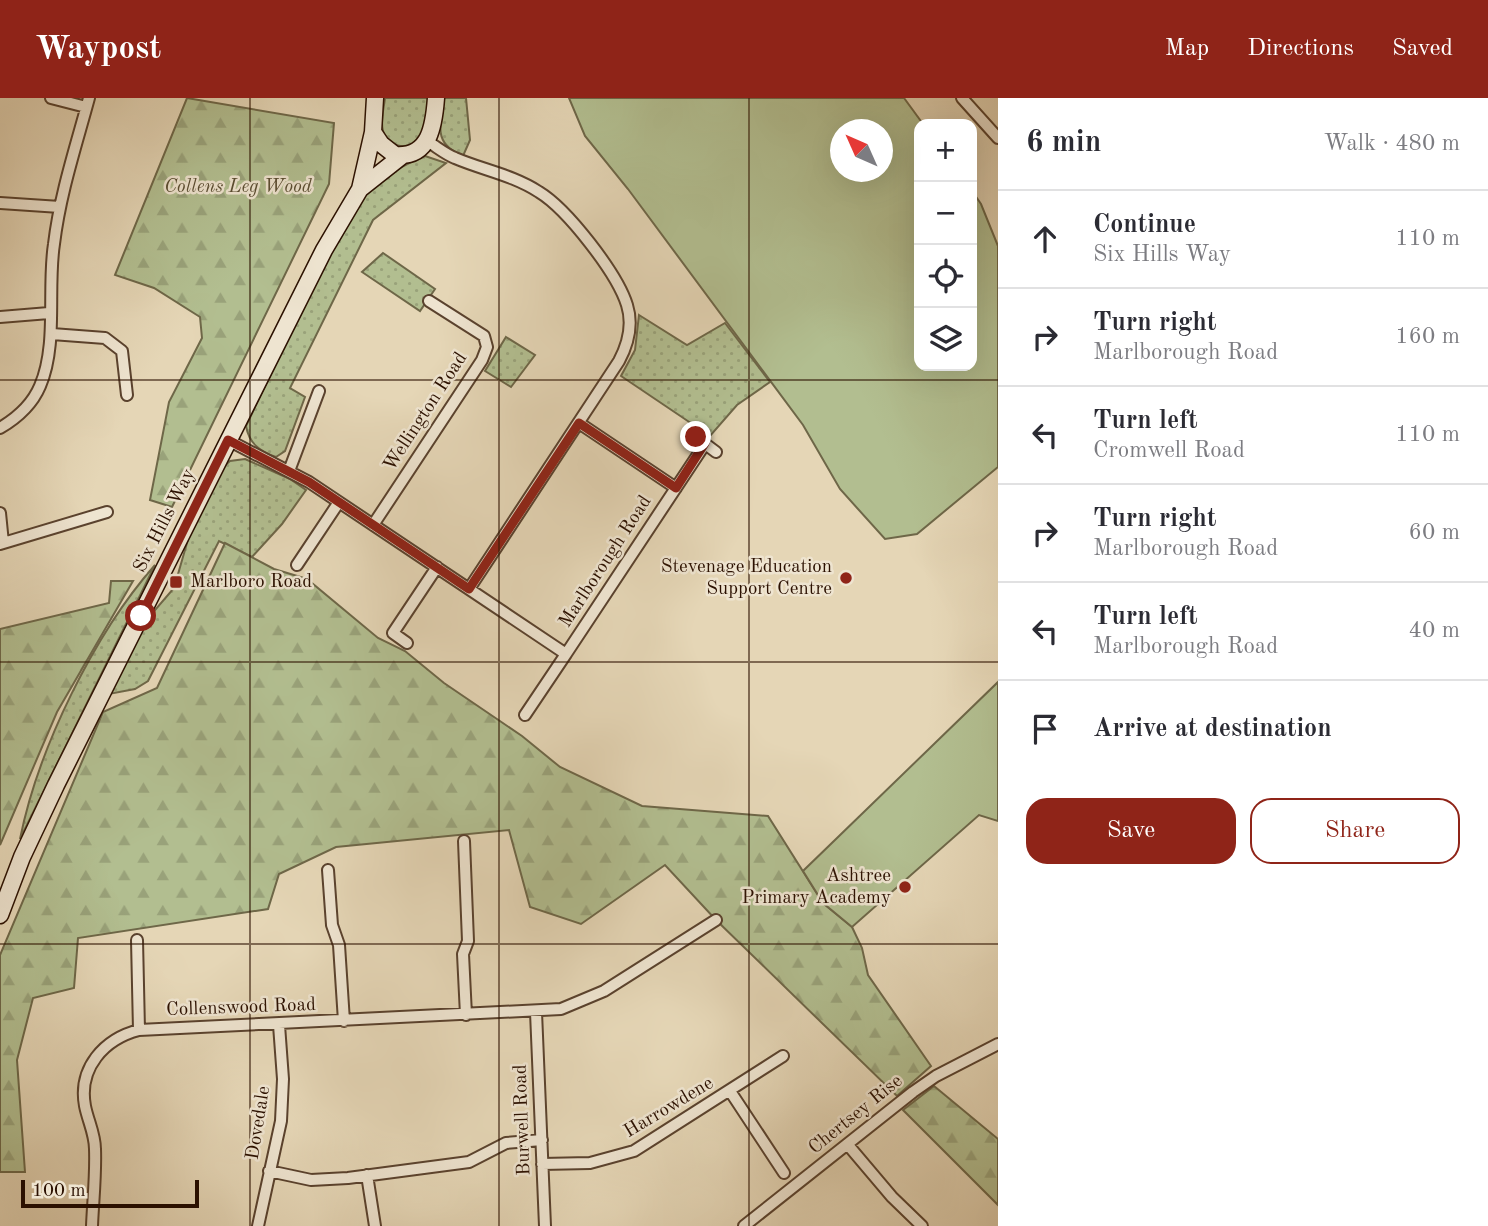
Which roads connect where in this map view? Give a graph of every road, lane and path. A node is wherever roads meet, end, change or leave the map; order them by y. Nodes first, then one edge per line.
1 (51, 98) edge
2 (375, 98) edge
3 (436, 98) edge
4 (962, 98) edge
5 (88, 102) edge
6 (373, 132) junction
7 (998, 138) edge
8 (427, 141) junction
9 (404, 155) junction
10 (360, 189) junction
11 (0, 203) edge
12 (60, 207) junction
13 (429, 301) dead end
14 (49, 313) junction
15 (0, 317) edge
16 (52, 334) junction
17 (319, 391) dead end
18 (127, 395) dead end
19 (579, 423) junction
20 (0, 428) edge
21 (228, 440) junction
22 (716, 452) dead end
23 (289, 471) junction
24 (676, 488) junction
25 (339, 502) junction
26 (107, 512) dead end
27 (0, 513) edge
28 (373, 525) junction
29 (1, 543) edge
30 (297, 565) dead end
31 (437, 567) junction
32 (469, 589) junction
33 (407, 643) dead end
34 (566, 654) junction
35 (525, 715) dead end
36 (464, 841) dead end
37 (328, 870) dead end
38 (0, 915) edge
39 (716, 920) dead end
40 (137, 940) dead end
41 (536, 1012) junction
42 (466, 1015) junction
43 (344, 1021) junction
44 (279, 1025) junction
45 (139, 1030) junction
46 (998, 1044) edge
47 (783, 1056) dead end
48 (730, 1091) junction
49 (542, 1140) junction
50 (848, 1145) junction
51 (542, 1164) junction
52 (270, 1171) junction
53 (784, 1173) dead end
54 (367, 1175) junction
55 (92, 1226) edge
56 (258, 1226) edge
57 (375, 1226) edge
58 (545, 1226) edge
59 (744, 1226) edge
60 (922, 1226) edge

1 - 5 street
2 - 6 street, Six Hills Way
3 - 8 street
4 - 7 street
5 - 12 street
6 - 9 street
6 - 10 street, Six Hills Way
8 - 9 street, Six Hills Way
8 - 19 street
9 - 10 street, Six Hills Way
10 - 21 street, Six Hills Way
11 - 12 street
12 - 14 street
13 - 28 street, Wellington Road
14 - 15 street
14 - 16 street
16 - 18 street
16 - 20 street
17 - 23 street
19 - 24 street, Marlborough Road
19 - 32 street
21 - 23 street, Marlborough Road
21 - 38 street, Six Hills Way
22 - 24 street, Marlborough Road
23 - 25 street, Marlborough Road
24 - 34 street, Marlborough Road
25 - 28 street, Marlborough Road
25 - 30 street
26 - 29 street
27 - 29 street
28 - 31 street, Marlborough Road
31 - 32 street, Marlborough Road
31 - 33 street
32 - 34 street, Marlborough Road
34 - 35 street, Marlborough Road
36 - 42 street
37 - 43 street, Collenswood Road
39 - 41 street, Collenswood Road
40 - 45 street, Collenswood Road
41 - 42 street, Collenswood Road
41 - 49 street, Burwell Road
42 - 43 street, Collenswood Road
43 - 44 street, Collenswood Road
44 - 45 street, Collenswood Road
44 - 52 street, Dovedale
45 - 55 street, Collenswood Road
46 - 50 street, Chertsey Rise
47 - 48 street, Harrowdene
48 - 51 street, Harrowdene
48 - 53 street, Harrowdene
49 - 51 street, Burwell Road
49 - 54 street
50 - 59 street, Chertsey Rise
50 - 60 street
51 - 58 street, Burwell Road
52 - 54 street
52 - 56 street, Dovedale
54 - 57 street

